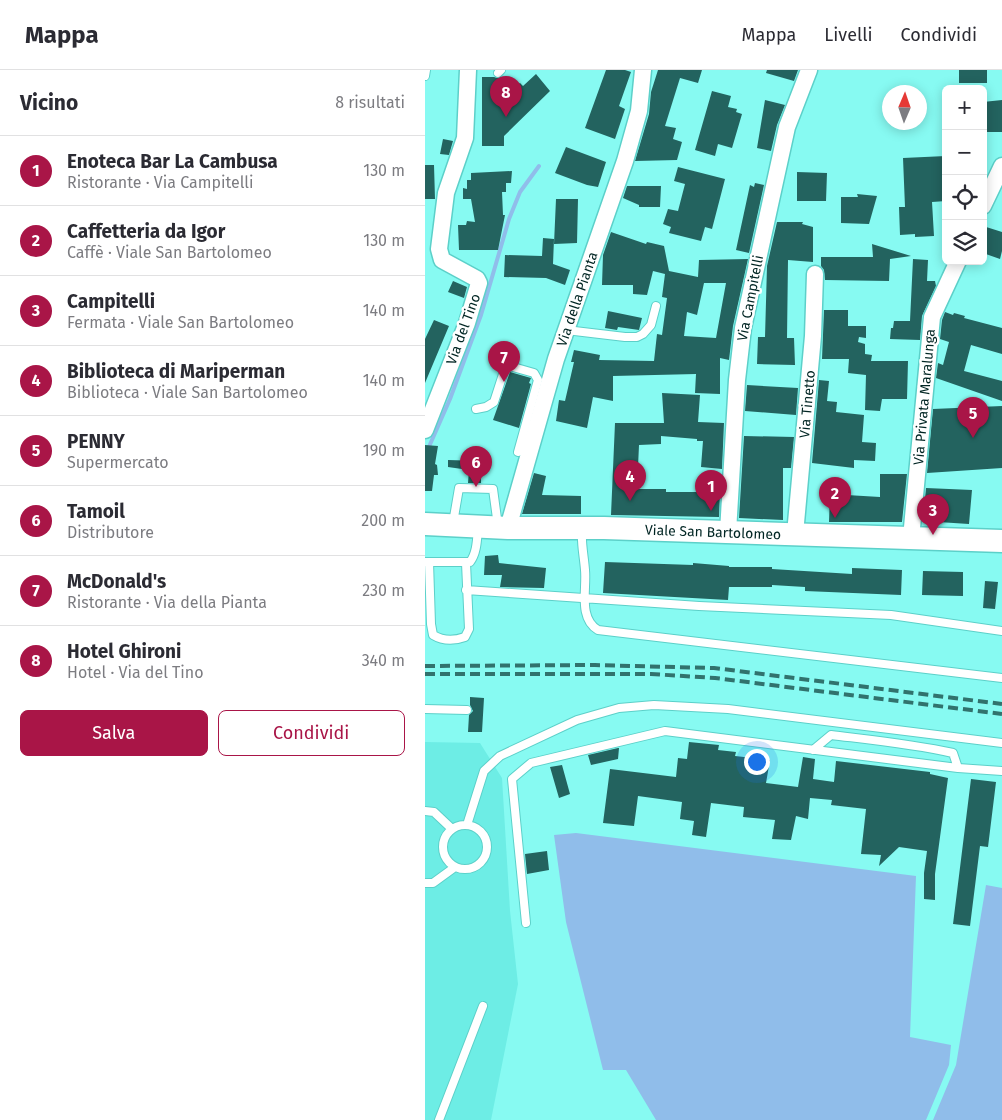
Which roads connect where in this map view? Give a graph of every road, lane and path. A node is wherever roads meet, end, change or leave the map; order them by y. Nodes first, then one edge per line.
1 (426, 70) edge
2 (468, 70) edge
3 (643, 70) edge
4 (809, 70) edge
5 (425, 76) edge
6 (1002, 166) edge
7 (987, 198) edge
8 (955, 265) edge
9 (815, 274) dead end
10 (656, 306) dead end
11 (566, 330) junction
12 (476, 409) dead end
13 (425, 430) edge
14 (518, 452) dead end
15 (425, 524) edge
16 (452, 525) junction
17 (495, 527) junction
18 (582, 528) junction
19 (728, 532) junction
20 (795, 534) junction
21 (911, 538) junction
22 (1002, 541) edge
23 (427, 562) edge
24 (465, 563) junction
25 (466, 590) junction
26 (585, 598) junction
27 (1002, 631) edge
28 (1002, 678) edge
29 (425, 709) edge
30 (467, 710) dead end
31 (1002, 743) edge
32 (813, 750) junction
33 (958, 768) junction
34 (1002, 771) edge
35 (425, 811) edge
36 (467, 825) junction
37 (452, 829) junction
38 (455, 868) junction
39 (425, 883) edge
40 (526, 923) dead end
41 (483, 1006) dead end
42 (439, 1120) edge

1 - 5 lane
2 - 13 street, Via del Tino
3 - 11 street, Via della Pianta
4 - 19 street, Via Campitelli
6 - 7 street
8 - 21 street, Via Privata Maralunga
9 - 20 street, Via Tinetto
10 - 11 lane
11 - 17 street, Via della Pianta
12 - 14 lane
15 - 16 main road, Viale San Bartolomeo
16 - 17 main road, Viale San Bartolomeo
16 - 17 lane
17 - 18 main road, Viale San Bartolomeo
17 - 24 lane
18 - 19 main road, Viale San Bartolomeo
18 - 26 lane
19 - 20 main road, Viale San Bartolomeo
20 - 21 main road, Viale San Bartolomeo
21 - 22 main road, Viale San Bartolomeo
23 - 24 lane
23 - 25 lane
24 - 25 lane
25 - 26 lane
26 - 27 lane
26 - 28 lane
29 - 30 lane
31 - 36 lane
32 - 33 lane
32 - 33 lane
32 - 40 lane
33 - 34 lane
35 - 37 lane
36 - 37 lane
36 - 38 lane
37 - 38 lane
38 - 39 lane
41 - 42 lane

